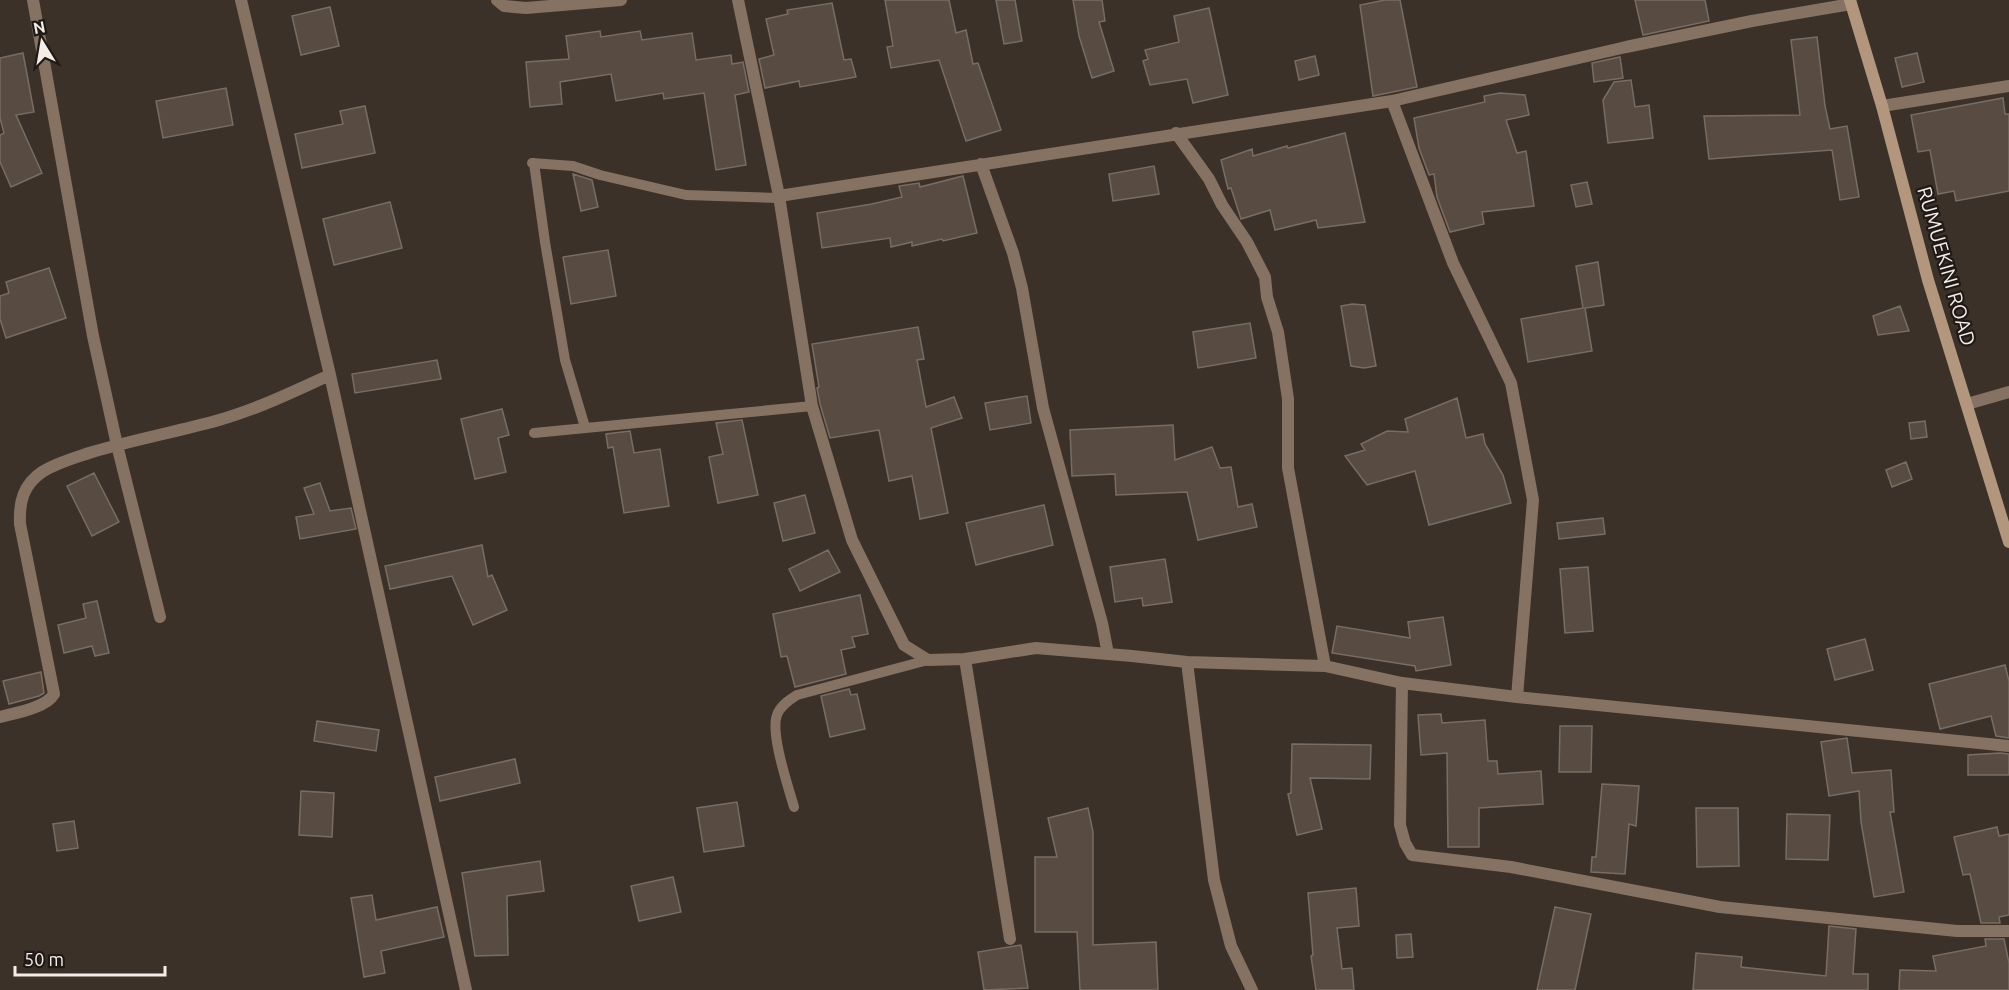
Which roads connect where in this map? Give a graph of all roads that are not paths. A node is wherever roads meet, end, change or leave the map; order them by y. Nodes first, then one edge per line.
1 (33, 0) edge
2 (241, 0) edge
3 (497, 0) edge
4 (621, 0) edge
5 (738, 0) edge
6 (1851, 2) edge
7 (2009, 86) edge
8 (1392, 101) junction
9 (1882, 106) junction
10 (1176, 133) junction
11 (981, 164) junction
12 (779, 197) junction
13 (330, 375) junction
14 (2009, 392) edge
15 (1967, 404) junction
16 (812, 406) junction
17 (585, 427) junction
18 (534, 433) dead end
19 (117, 445) junction
20 (2009, 542) edge
21 (160, 618) dead end
22 (1108, 654) junction
23 (966, 659) junction
24 (928, 660) junction
25 (1187, 662) junction
26 (1325, 666) junction
27 (1402, 683) junction
28 (1517, 697) junction
29 (0, 717) edge
30 (2009, 746) edge
31 (794, 807) dead end
32 (2009, 931) edge
33 (1010, 939) dead end
34 (466, 990) edge
35 (1252, 990) edge

1 - 19 street
2 - 13 street
3 - 4 street
5 - 12 street
6 - 8 street
6 - 9 street, RUMUEKINI ROAD
7 - 9 street
8 - 10 street
8 - 28 street
9 - 15 street, RUMUEKINI ROAD
10 - 11 street
10 - 26 street
11 - 12 street
11 - 22 street
12 - 16 street
12 - 17 lane
13 - 19 street
13 - 34 street
14 - 15 street
15 - 20 street, RUMUEKINI ROAD
16 - 17 lane
16 - 24 street
17 - 18 lane
19 - 21 street
19 - 29 street
22 - 23 street
22 - 25 street
23 - 24 street
23 - 33 street
24 - 31 lane
25 - 26 street
25 - 35 street
26 - 27 street
27 - 28 street
27 - 32 street
28 - 30 street

